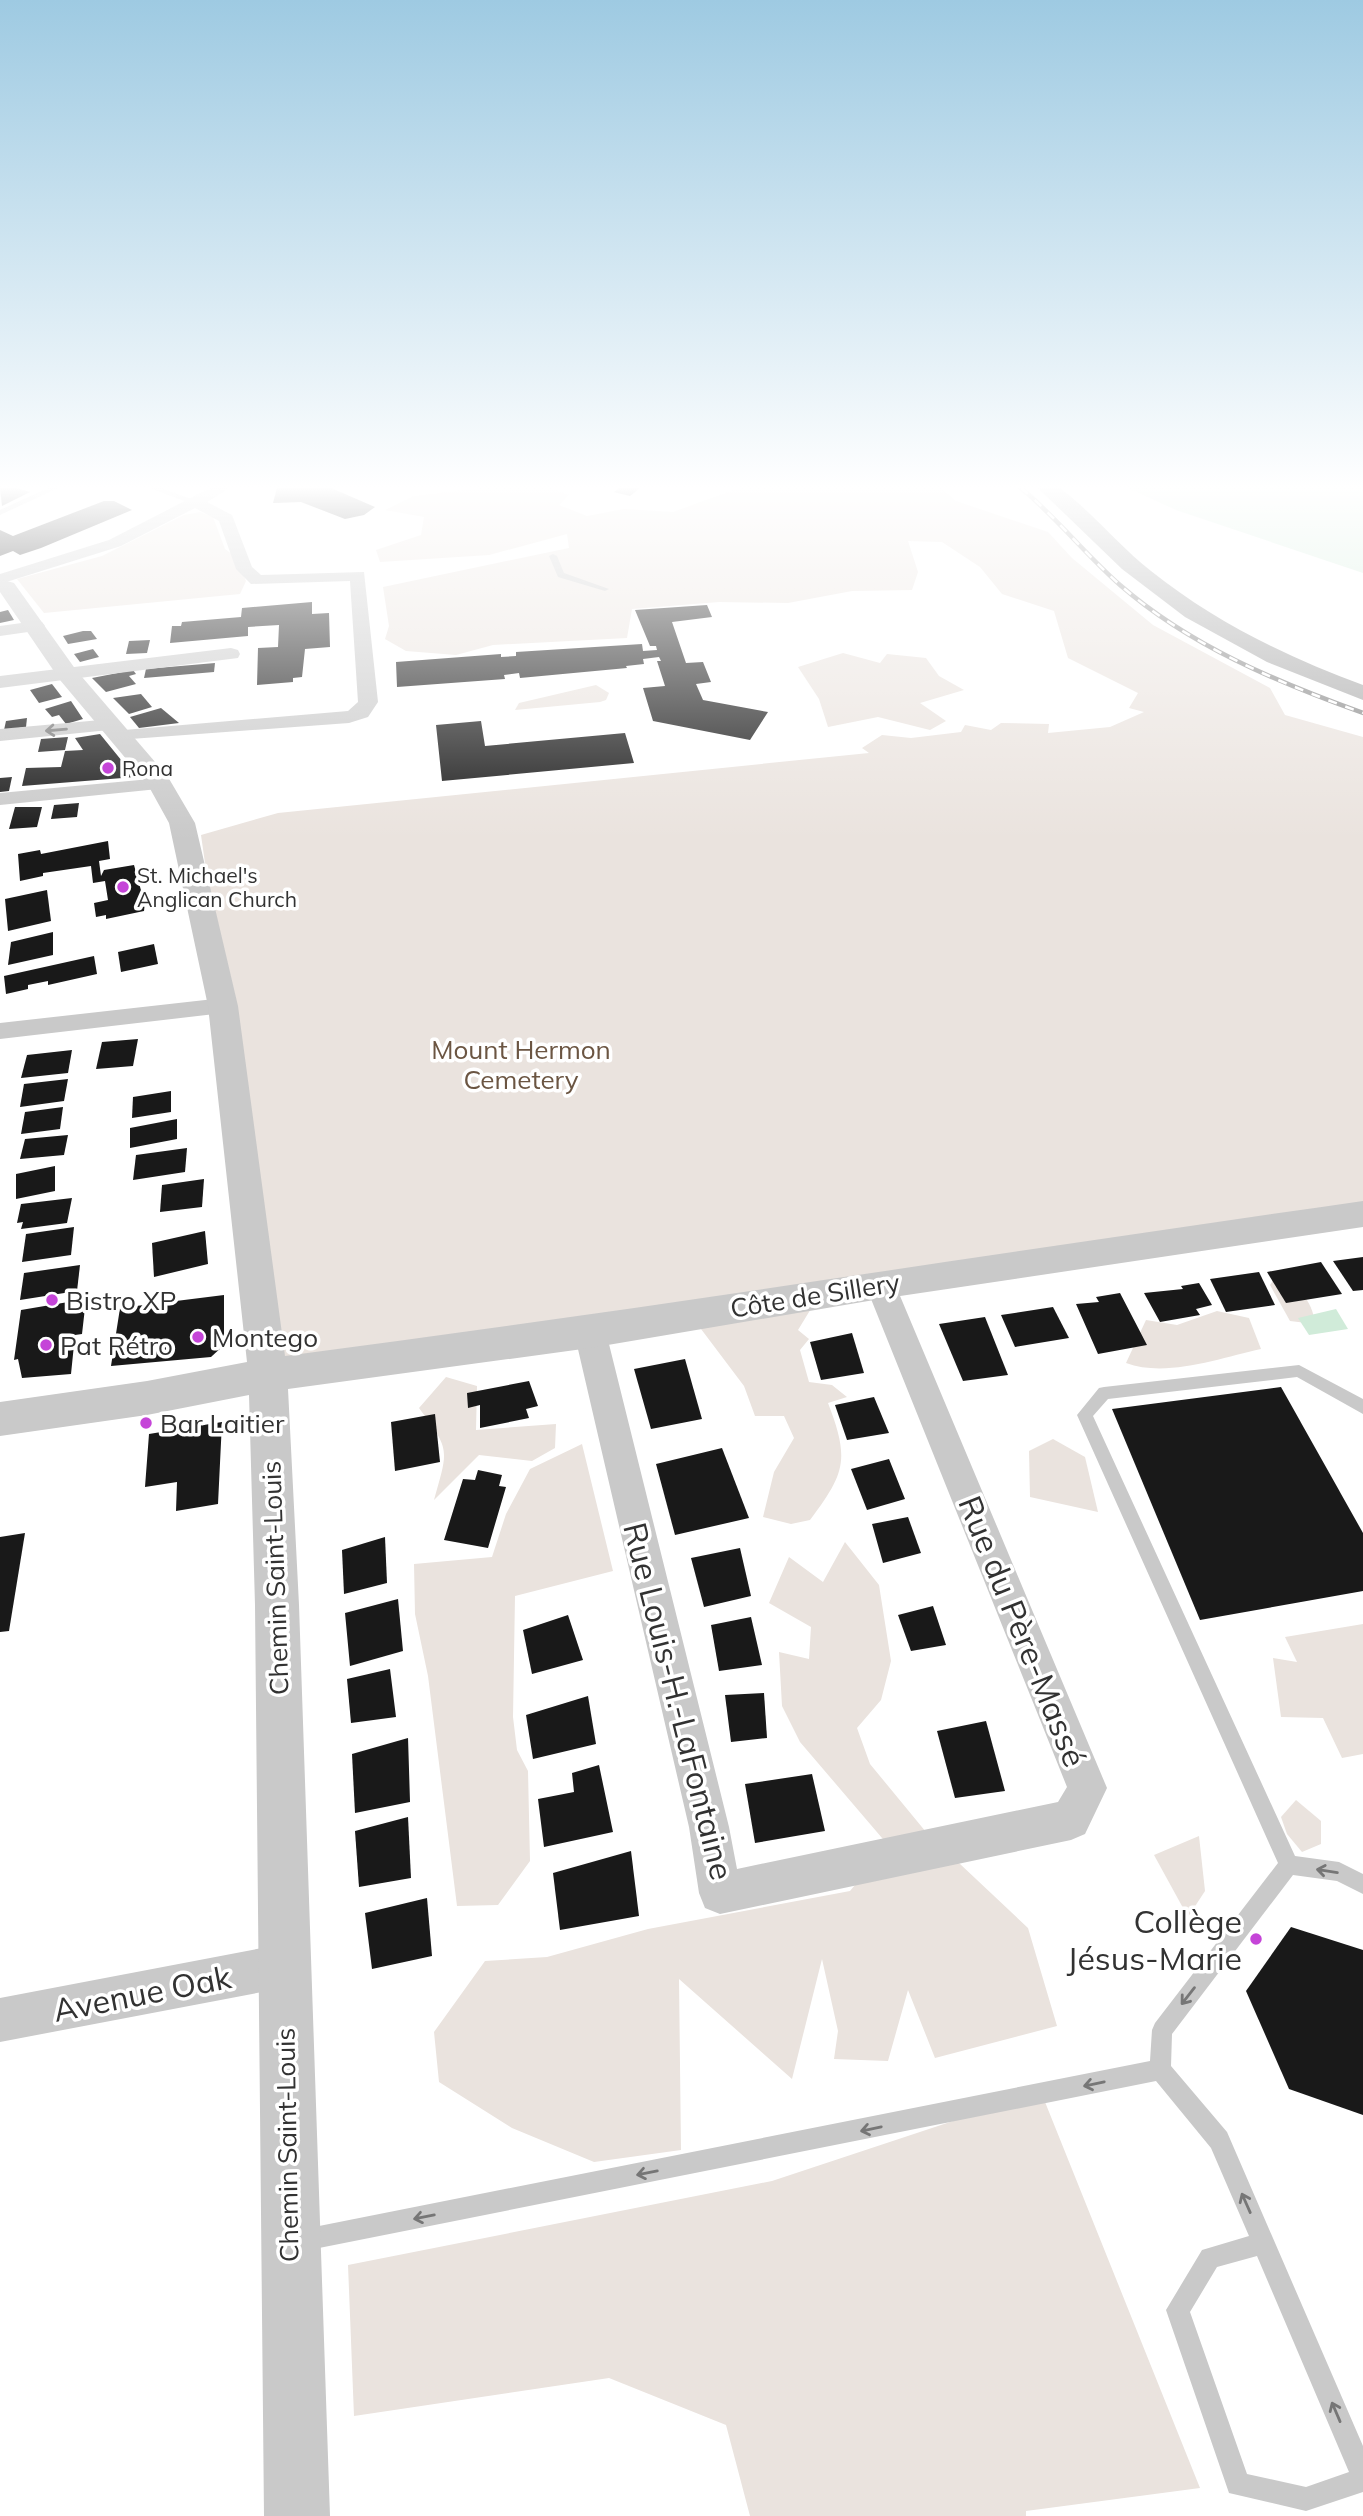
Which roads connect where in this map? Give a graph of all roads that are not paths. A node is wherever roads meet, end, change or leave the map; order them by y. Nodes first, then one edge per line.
1 (21, 605) edge
2 (360, 605) edge
3 (1184, 605) edge
4 (1209, 605) edge
5 (36, 626) junction
6 (0, 631) edge
7 (231, 654) dead end
8 (68, 676) junction
9 (1363, 681) edge
10 (0, 682) edge
11 (1363, 693) edge
12 (118, 730) junction
13 (0, 735) edge
14 (161, 784) junction
15 (0, 799) edge
16 (223, 1006) junction
17 (0, 1031) edge
18 (1363, 1214) edge
19 (880, 1283) junction
20 (590, 1332) junction
21 (268, 1375) junction
22 (1363, 1407) edge
23 (0, 1419) edge
24 (904, 1856) joint
25 (1289, 1865) junction
26 (1363, 1884) edge
27 (283, 1966) junction
28 (0, 2020) edge
29 (1160, 2070) junction
30 (289, 2243) junction
31 (1264, 2243) junction
32 (1363, 2475) edge
33 (1363, 2480) edge
34 (297, 2516) edge

1 - 5 street, Chemin Saint-Louis
2 - 12 street
3 - 11 main road
4 - 9 main road
5 - 6 street
5 - 8 street, Chemin Saint-Louis
7 - 8 street
8 - 10 street
8 - 12 street, Chemin Saint-Louis
12 -> 13 street
12 - 14 street, Chemin Saint-Louis
14 - 15 street
14 - 16 street, Chemin Saint-Louis
16 - 17 street
16 - 21 street, Chemin Saint-Louis
18 - 19 street, Côte de Sillery
19 - 20 street, Côte de Sillery
19 - 24 street, Rue du Père-Massé
20 - 21 street, Côte de Sillery
20 - 24 street, Rue Louis-H.-LaFontaine
21 - 23 street, Côte de Sillery
21 - 27 street, Chemin Saint-Louis
22 - 25 lane
26 -> 25 lane
25 -> 29 lane
27 - 28 street, Avenue Oak
27 - 30 street, Chemin Saint-Louis
29 -> 30 lane
31 -> 29 lane
30 - 34 street, Chemin Saint-Louis
32 -> 31 lane
31 - 33 lane

